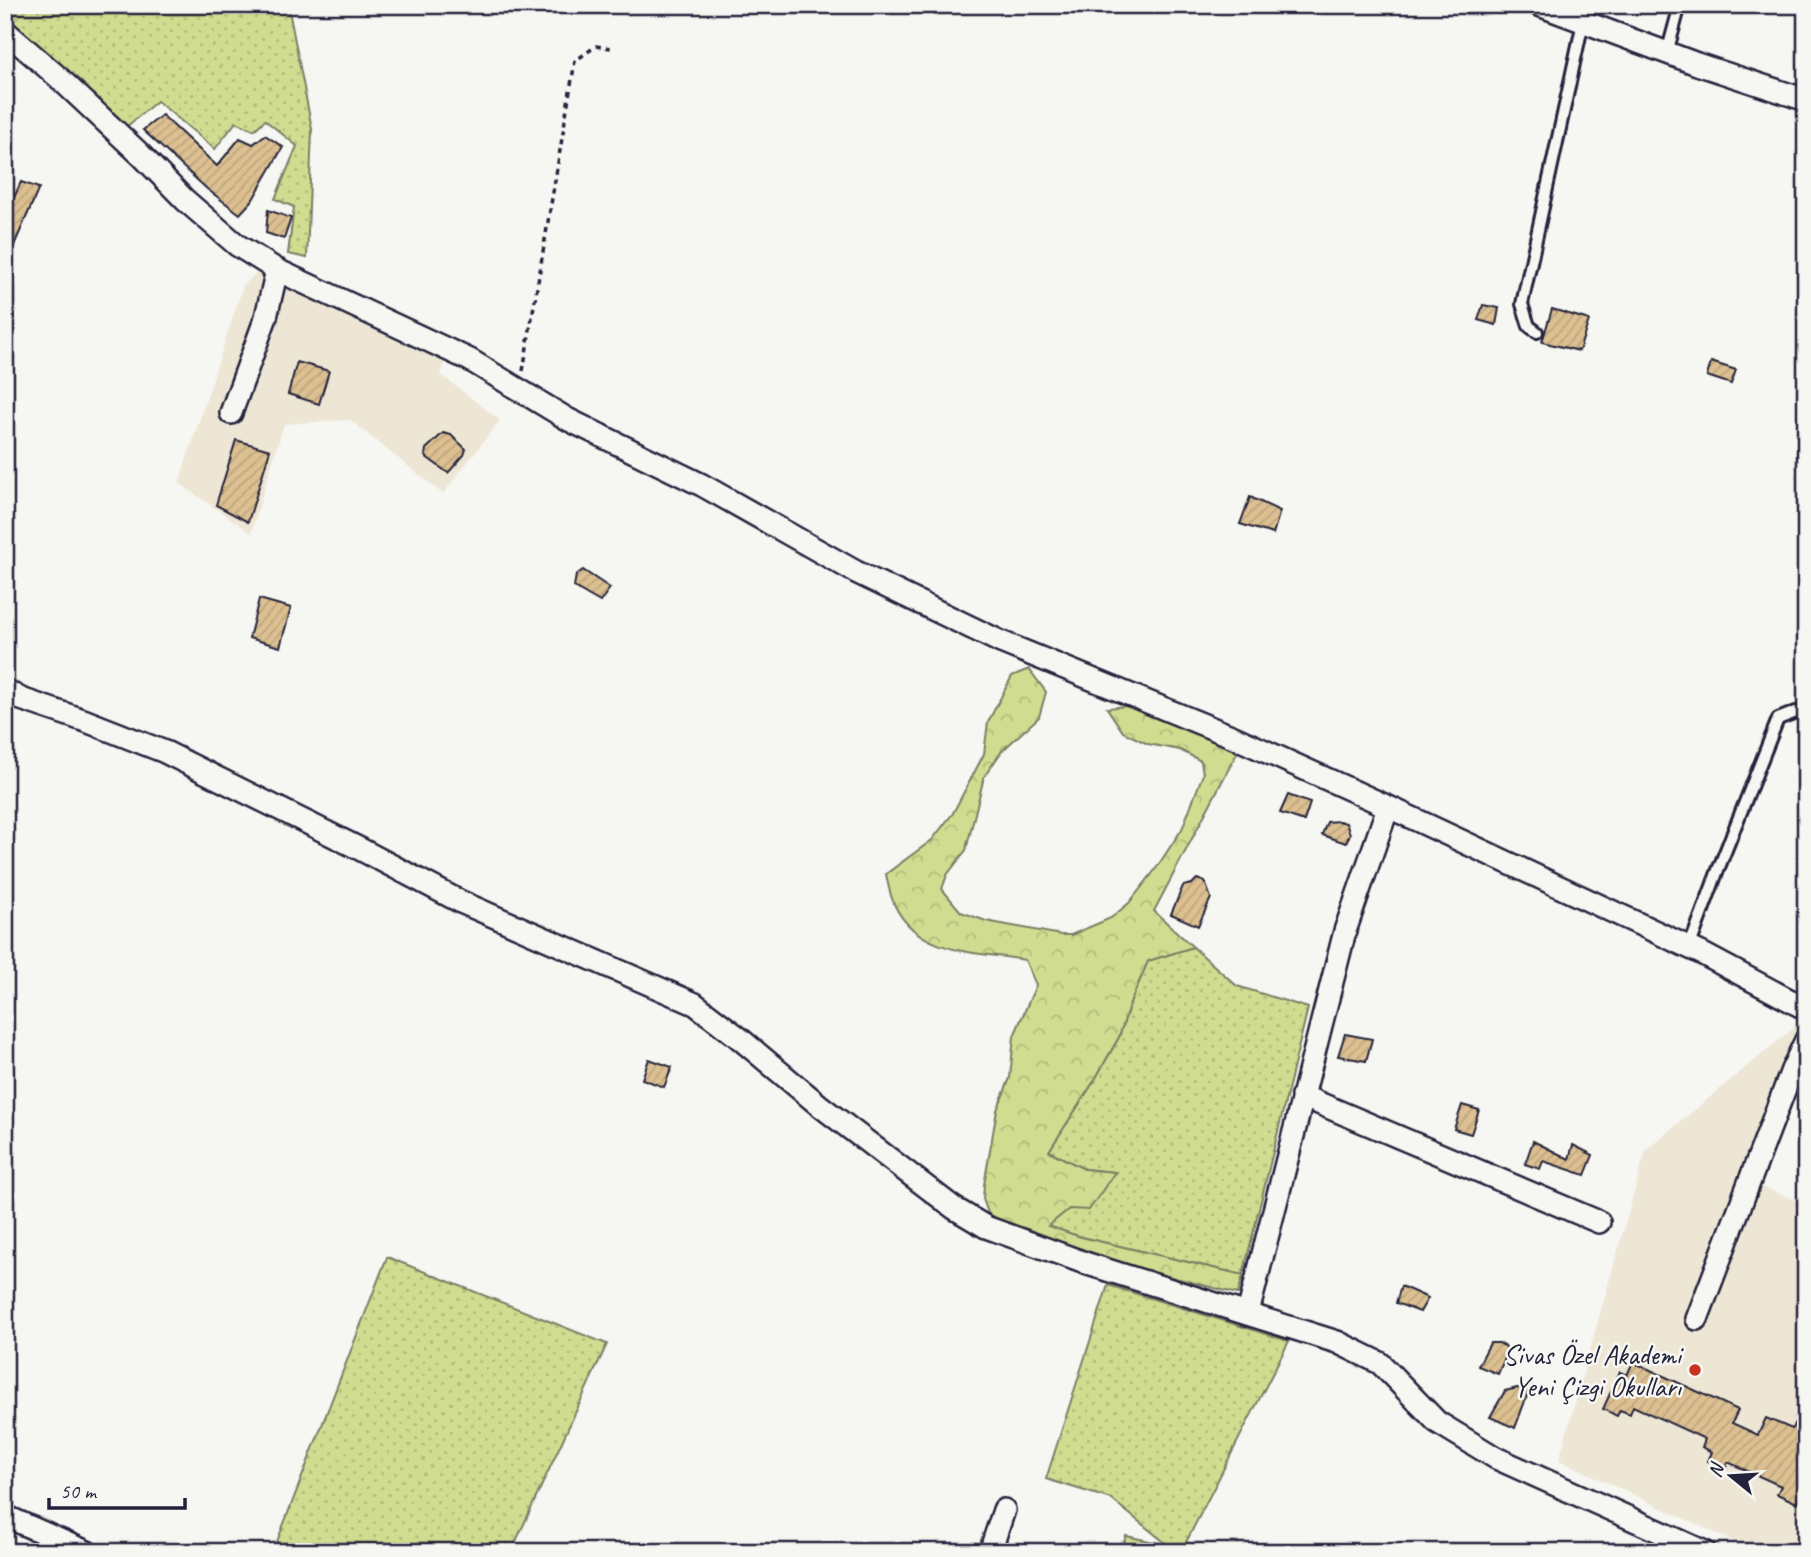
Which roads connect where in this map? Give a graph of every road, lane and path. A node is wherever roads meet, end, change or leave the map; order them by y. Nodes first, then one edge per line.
1 (1539, 5) edge
2 (1680, 5) edge
3 (1583, 22) junction
4 (5, 32) edge
5 (611, 48) dead end
6 (1667, 53) junction
7 (1806, 100) edge
8 (277, 270) junction
9 (1537, 332) dead end
10 (520, 390) junction
11 (231, 413) dead end
12 (5, 690) edge
13 (1806, 715) edge
14 (1388, 807) junction
15 (1689, 948) junction
16 (1806, 1009) edge
17 (1806, 1040) edge
18 (1302, 1096) junction
19 (1599, 1222) dead end
20 (1248, 1313) junction
21 (1697, 1319) dead end
22 (1004, 1510) dead end
23 (5, 1516) edge
24 (87, 1552) edge
25 (990, 1552) edge
26 (1705, 1552) edge

1 - 3 street
2 - 6 lane
3 - 6 street
3 - 9 lane
4 - 8 street
5 - 10 path
6 - 7 street
8 - 10 street
8 - 11 street
10 - 14 street
12 - 20 street
13 - 15 lane
14 - 15 street
14 - 18 street
15 - 16 street
17 - 21 street
18 - 19 street
18 - 20 street
20 - 26 street
22 - 25 street
23 - 24 street

